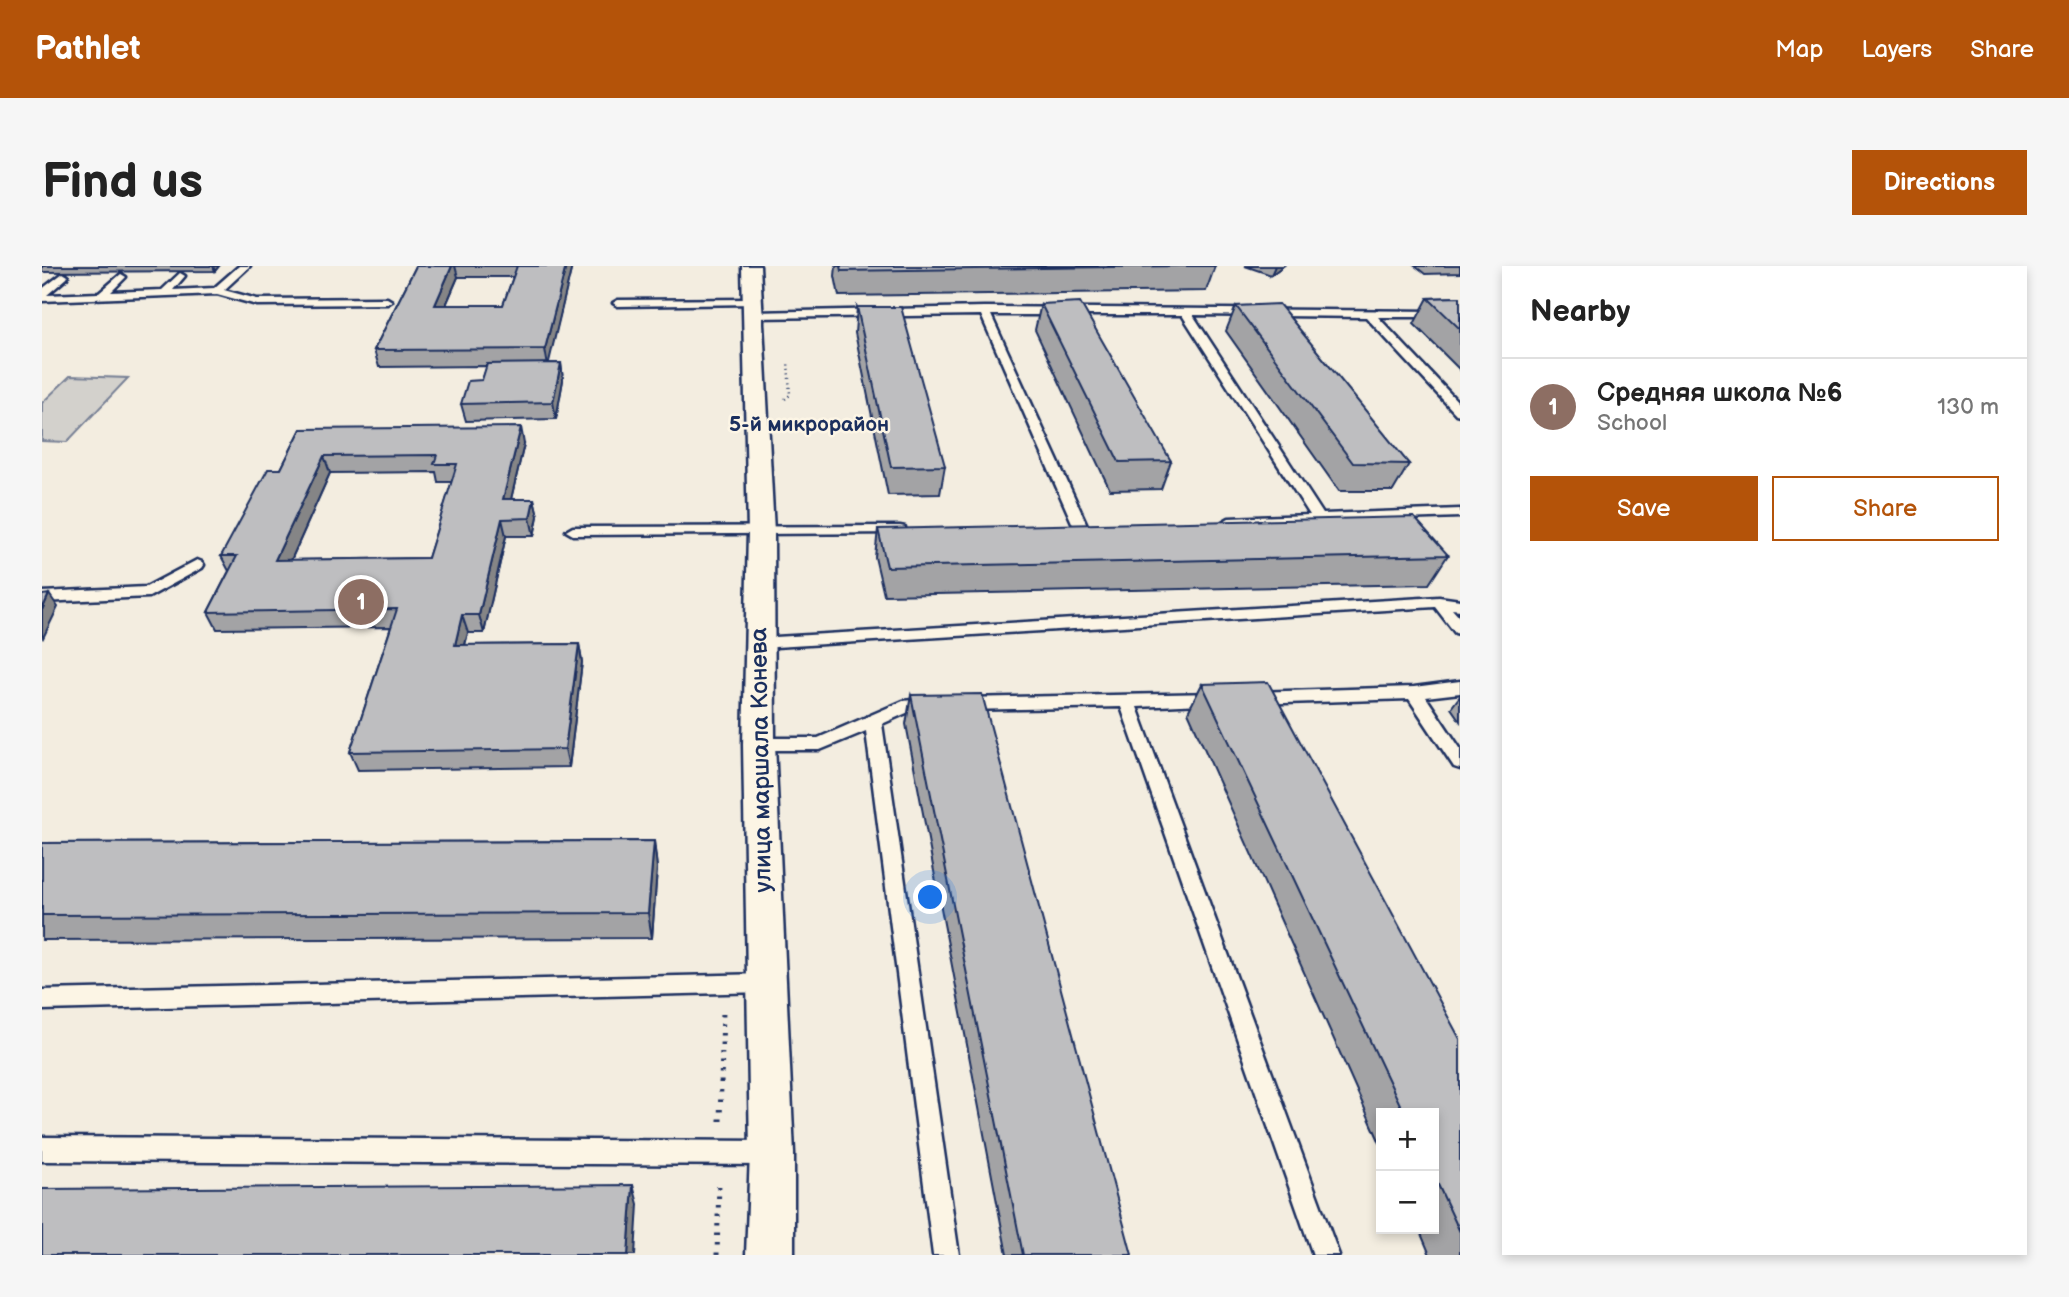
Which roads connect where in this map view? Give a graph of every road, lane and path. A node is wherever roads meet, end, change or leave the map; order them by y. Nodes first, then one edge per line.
1 (245, 266) edge
2 (751, 266) edge
3 (63, 276) dead end
4 (121, 276) dead end
5 (180, 276) dead end
6 (217, 291) junction
7 (165, 293) junction
8 (103, 295) junction
9 (42, 296) edge
10 (56, 297) junction
11 (387, 301) dead end
12 (618, 303) dead end
13 (751, 308) junction
14 (984, 310) junction
15 (42, 311) edge
16 (1185, 312) junction
17 (1369, 313) junction
18 (1460, 321) edge
19 (1460, 411) edge
20 (1460, 513) edge
21 (1320, 518) junction
22 (1213, 522) edge
23 (1081, 527) edge
24 (918, 529) edge
25 (573, 531) dead end
26 (761, 532) junction
27 (197, 565) dead end
28 (42, 597) edge
29 (1439, 602) junction
30 (1460, 605) edge
31 (1460, 629) edge
32 (758, 643) junction
33 (1460, 687) edge
34 (1414, 693) junction
35 (1127, 701) junction
36 (873, 722) junction
37 (759, 744) junction
38 (1460, 762) edge
39 (766, 983) junction
40 (42, 1000) edge
41 (42, 1149) edge
42 (772, 1153) junction
43 (770, 1255) edge
44 (946, 1255) edge
45 (1326, 1255) edge

1 - 6 lane
2 - 13 street, улица маршала Конева
3 - 9 lane
4 - 8 lane
5 - 7 lane
6 - 7 lane
6 - 11 lane
7 - 8 lane
8 - 10 lane
9 - 10 lane
10 - 15 lane
12 - 13 lane
13 - 14 lane
13 - 26 street, улица маршала Конева
14 - 16 lane
14 - 23 lane
16 - 17 lane
16 - 21 lane
17 - 18 lane
17 - 19 lane
20 - 21 lane
21 - 22 lane
24 - 26 lane
25 - 26 lane
26 - 32 street, улица маршала Конева
27 - 28 lane
29 - 30 lane
29 - 31 lane
29 - 32 lane
32 - 37 street, улица маршала Конева
33 - 34 lane
34 - 35 lane
34 - 38 lane
35 - 36 lane
35 - 45 lane
36 - 37 lane
36 - 44 lane
37 - 39 street, улица маршала Конева
39 - 40 lane
39 - 42 street, улица маршала Конева
41 - 42 lane
42 - 43 street, улица маршала Конева

